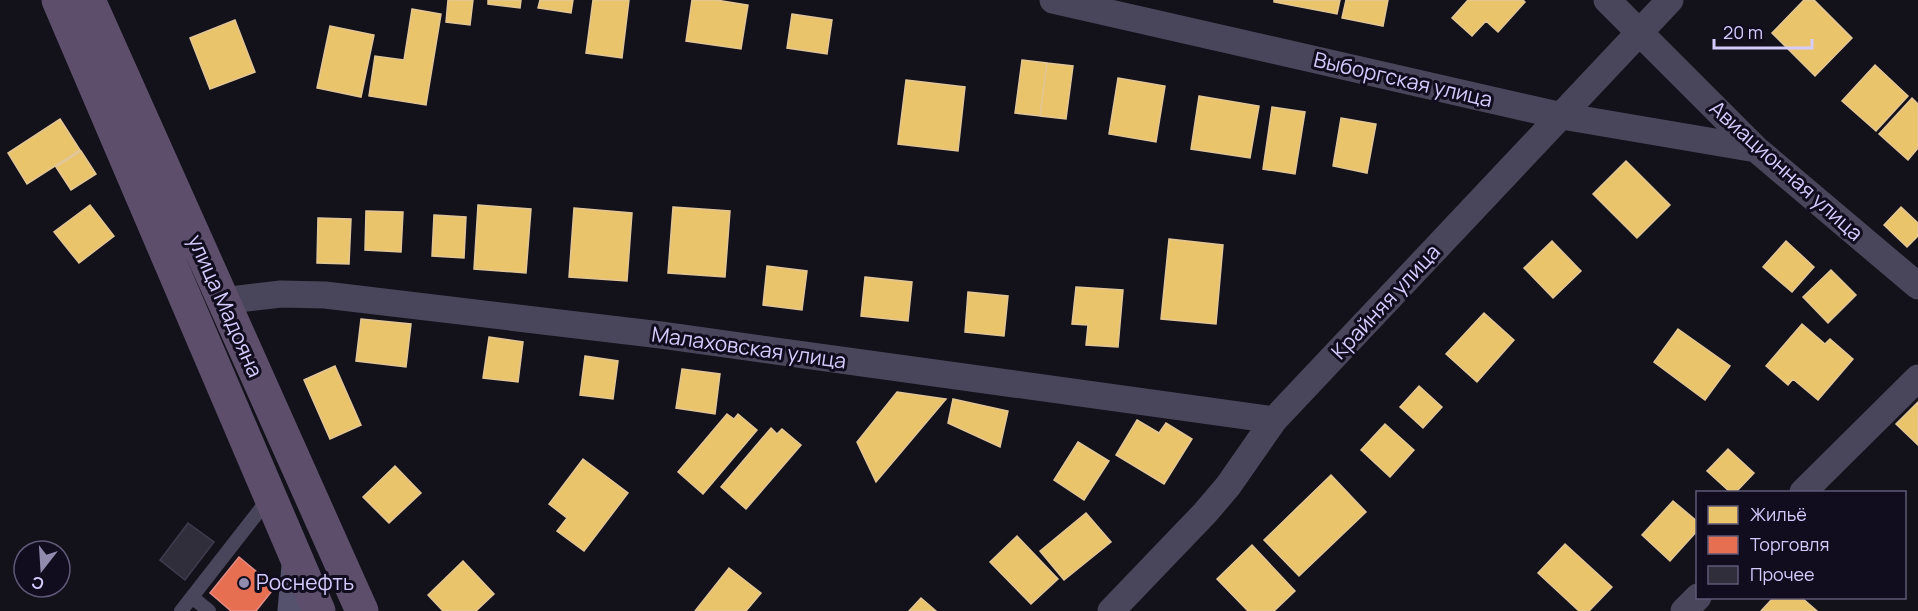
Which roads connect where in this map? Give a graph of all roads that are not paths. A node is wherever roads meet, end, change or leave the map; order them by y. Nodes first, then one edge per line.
1 (58, 0) edge
2 (89, 0) edge
3 (1053, 0) edge
4 (1607, 0) edge
5 (1670, 0) edge
6 (1640, 33) junction
7 (1562, 116) junction
8 (1756, 149) junction
9 (1918, 286) edge
10 (222, 301) junction
11 (1918, 378) edge
12 (1274, 420) junction
13 (1804, 491) edge
14 (270, 497) junction
15 (298, 566) junction
16 (192, 597) junction
17 (1696, 599) edge
18 (180, 611) edge
19 (209, 611) edge
20 (294, 611) edge
21 (319, 611) edge
22 (362, 611) edge
23 (1111, 611) edge
24 (1683, 611) edge

1 - 14 main road, улица Мадояна
2 - 10 main road, улица Мадояна
3 - 7 street, Выборгская улица
4 - 6 street, Авиационная улица
5 - 6 street, Крайняя улица
6 - 7 street, Крайняя улица
6 - 8 street, Авиационная улица
7 - 8 street, Выборгская улица
7 - 12 street, Крайняя улица
8 - 9 street, Авиационная улица
10 - 12 street, Малаховская улица
10 - 22 main road, улица Мадояна
11 - 13 street
12 - 23 street, Крайняя улица
14 - 15 main road, улица Мадояна
14 - 16 lane
15 - 20 main road
15 - 21 main road, улица Мадояна
16 - 18 lane
16 - 19 lane
17 - 24 street

